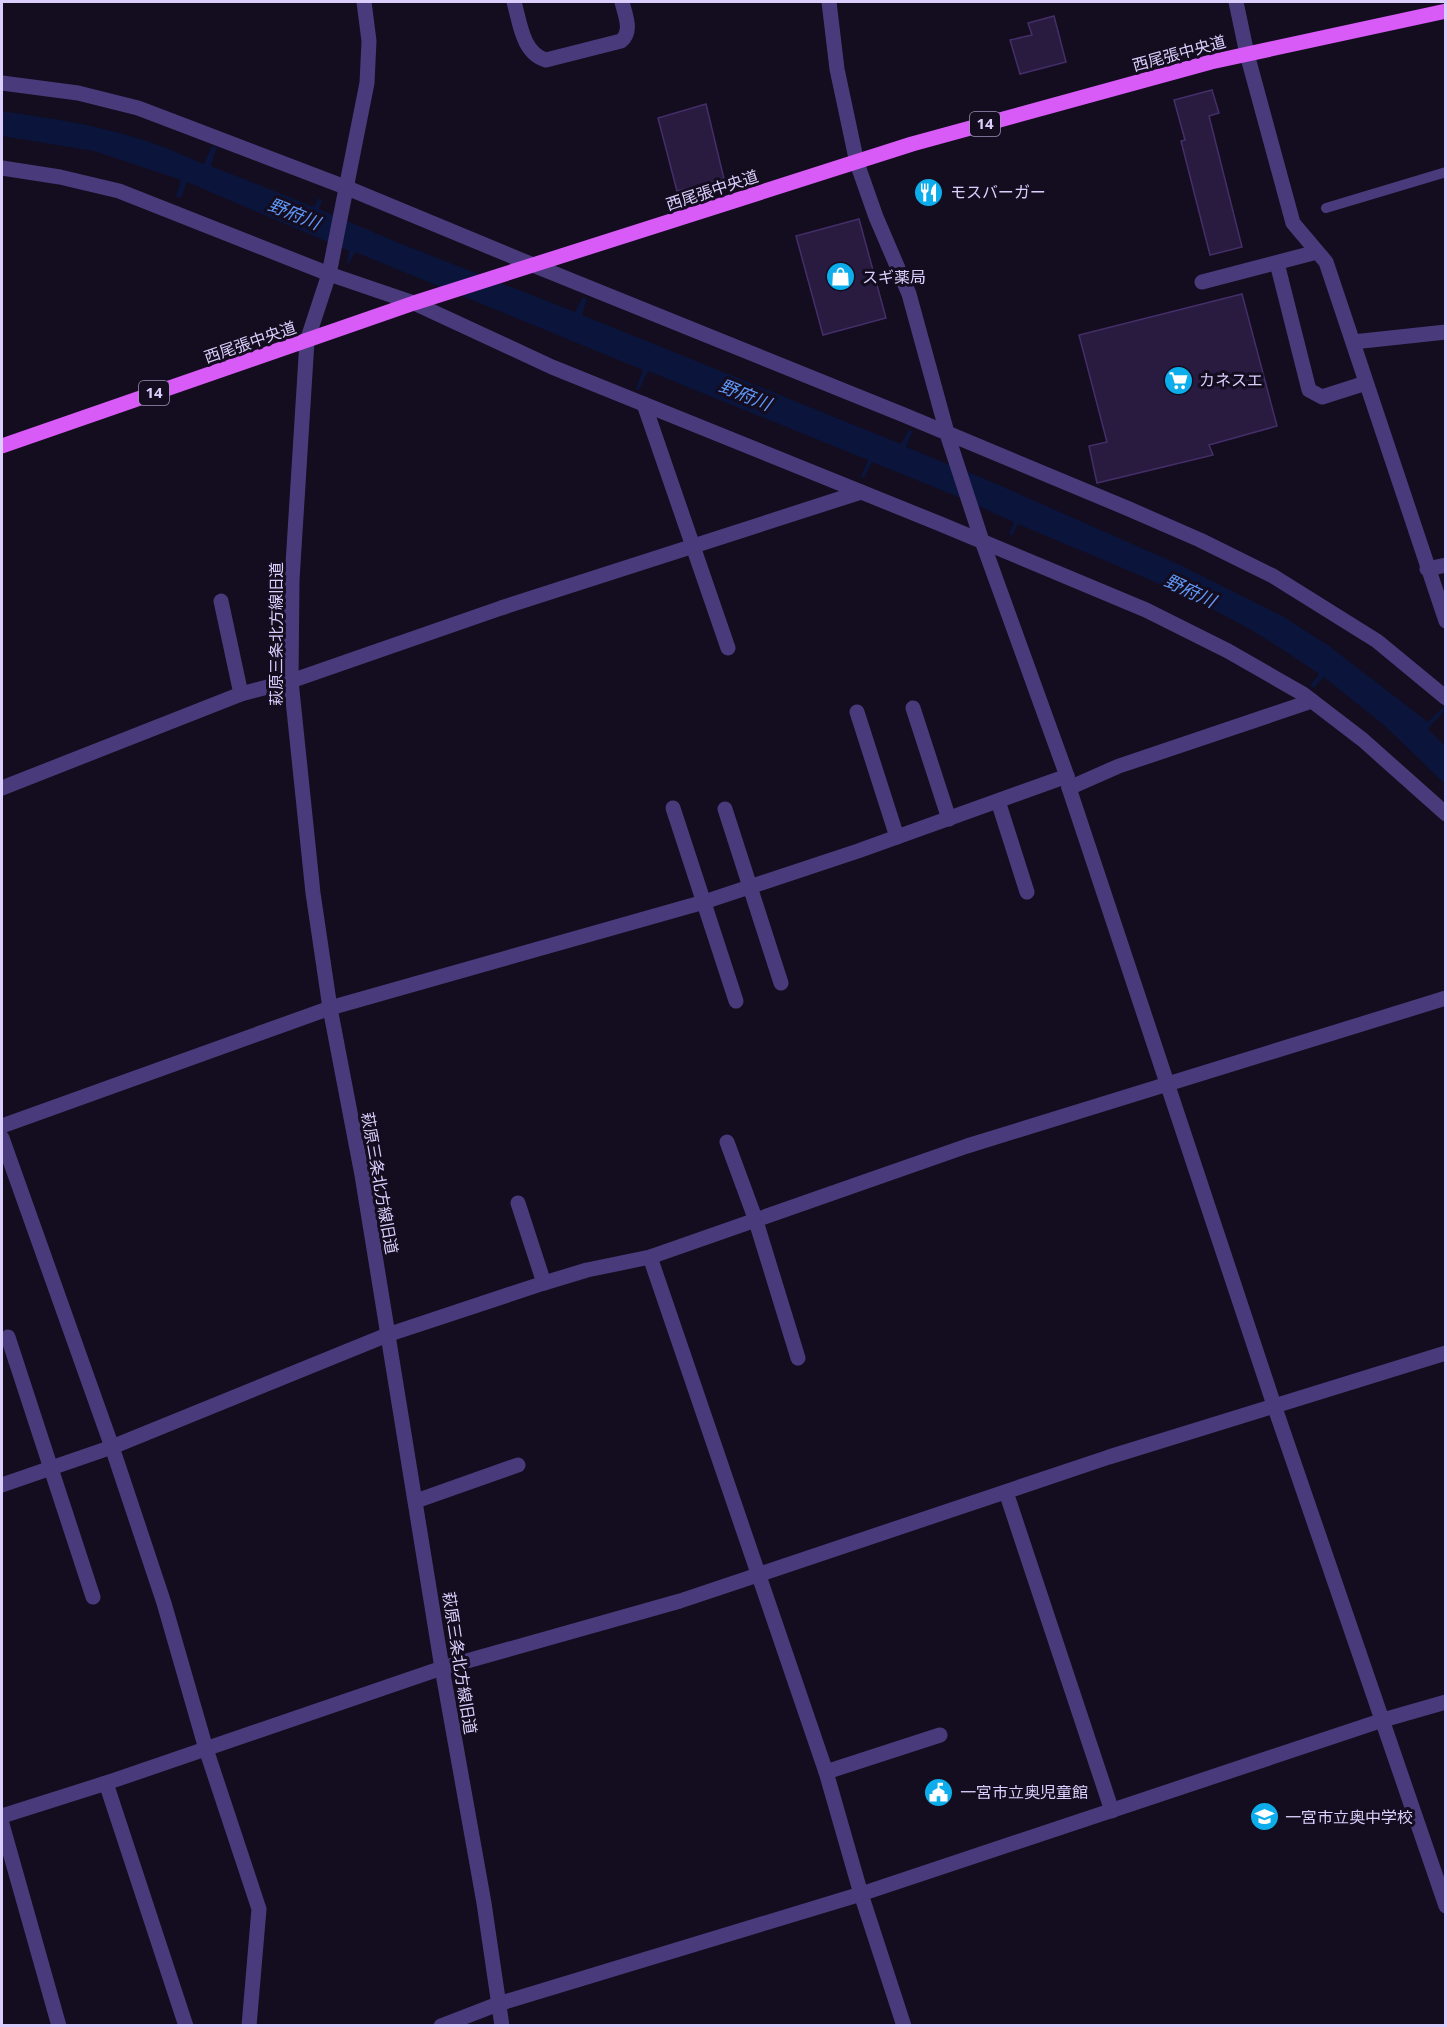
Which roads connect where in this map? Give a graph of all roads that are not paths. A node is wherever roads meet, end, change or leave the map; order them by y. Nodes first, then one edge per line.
1 (364, 2) edge
2 (514, 2) edge
3 (622, 2) edge
4 (829, 2) edge
5 (1240, 2) edge
6 (1446, 12) edge
7 (1247, 54) junction
8 (2, 83) edge
9 (857, 163) junction
10 (2, 168) edge
11 (1446, 172) edge
12 (344, 190) junction
13 (1326, 208) dead end
14 (1317, 252) junction
15 (1277, 263) junction
16 (533, 265) junction
17 (329, 271) junction
18 (1202, 282) dead end
19 (414, 303) junction
20 (1446, 332) edge
21 (307, 341) junction
22 (1353, 342) junction
23 (1366, 384) junction
24 (644, 404) junction
25 (949, 436) junction
26 (2, 446) edge
27 (861, 492) junction
28 (981, 536) junction
29 (693, 547) junction
30 (1446, 565) edge
31 (1427, 569) junction
32 (221, 601) dead end
33 (1446, 621) edge
34 (728, 648) dead end
35 (291, 681) junction
36 (242, 694) junction
37 (1446, 698) edge
38 (1312, 701) junction
39 (913, 708) dead end
40 (858, 712) dead end
41 (1068, 782) junction
42 (2, 788) edge
43 (998, 801) junction
44 (673, 808) dead end
45 (725, 809) dead end
46 (1446, 814) edge
47 (949, 819) junction
48 (897, 837) junction
49 (750, 887) junction
50 (1028, 892) dead end
51 (704, 902) junction
52 (781, 983) dead end
53 (1446, 998) edge
54 (736, 1001) dead end
55 (330, 1008) junction
56 (1167, 1086) junction
57 (2, 1125) edge
58 (2, 1138) edge
59 (727, 1142) dead end
60 (518, 1203) dead end
61 (755, 1218) junction
62 (650, 1257) junction
63 (544, 1283) junction
64 (387, 1335) junction
65 (8, 1337) dead end
66 (1446, 1353) edge
67 (798, 1358) dead end
68 (1274, 1405) junction
69 (112, 1447) junction
70 (518, 1465) dead end
71 (51, 1468) junction
72 (2, 1485) edge
73 (1006, 1492) junction
74 (416, 1501) junction
75 (757, 1574) junction
76 (93, 1597) dead end
77 (442, 1668) junction
78 (1446, 1702) edge
79 (1383, 1720) junction
80 (940, 1735) dead end
81 (206, 1749) junction
82 (826, 1772) junction
83 (106, 1783) junction
84 (1112, 1811) junction
85 (2, 1816) edge
86 (2, 1824) edge
87 (861, 1894) junction
88 (1446, 1906) edge
89 (498, 2004) junction
90 (59, 2025) edge
91 (186, 2025) edge
92 (249, 2025) edge
93 (441, 2025) edge
94 (502, 2025) edge
95 (904, 2025) edge

1 - 12 street, 萩原三条北方線旧道
2 - 3 street
4 - 9 street
5 - 7 street
6 - 7 main road, 西尾張中央道 / 14
7 - 9 main road, 西尾張中央道 / 14
7 - 14 street
8 - 12 street
9 - 16 main road, 西尾張中央道 / 14
9 - 25 street
10 - 17 street
11 - 13 lane
12 - 16 street
12 - 17 street, 萩原三条北方線旧道
14 - 15 street
14 - 22 street
15 - 18 street
15 - 23 street
16 - 19 main road, 西尾張中央道 / 14
16 - 25 street
17 - 19 street
17 - 21 street, 萩原三条北方線旧道
19 - 21 main road, 西尾張中央道 / 14
19 - 24 street
20 - 22 street
21 - 26 main road, 西尾張中央道 / 14
21 - 35 street, 萩原三条北方線旧道
22 - 23 street
23 - 31 street
24 - 27 street
24 - 29 street
25 - 28 street
25 - 37 street
27 - 28 street
27 - 29 street
28 - 38 street
28 - 41 street
29 - 34 street
29 - 35 street
30 - 31 street
31 - 33 street
32 - 36 street
35 - 36 street
35 - 55 street, 萩原三条北方線旧道
36 - 42 street
38 - 41 street
38 - 46 street
39 - 47 street
40 - 48 street
41 - 43 street
41 - 56 street
43 - 47 street
43 - 50 street
44 - 51 street
45 - 49 street
47 - 48 street
48 - 49 street
49 - 51 street
49 - 52 street
51 - 54 street
51 - 55 street
53 - 56 street
55 - 57 street
55 - 64 street, 萩原三条北方線旧道
56 - 61 street
56 - 68 street
58 - 69 street
59 - 61 street
60 - 63 street
61 - 62 street
61 - 67 street
62 - 63 street
62 - 75 street
63 - 64 street
64 - 69 street
64 - 74 street, 萩原三条北方線旧道
65 - 71 street
66 - 68 street
68 - 73 street
68 - 79 street
69 - 71 street
69 - 81 street
70 - 74 street
71 - 72 street
71 - 76 street
73 - 75 street
73 - 84 street
74 - 77 street, 萩原三条北方線旧道
75 - 77 street
75 - 82 street
77 - 81 street
77 - 89 street, 萩原三条北方線旧道
78 - 79 street
79 - 84 street
79 - 88 street
80 - 82 street
81 - 83 street
81 - 92 street
82 - 87 street
83 - 85 street
83 - 91 street
84 - 87 street
86 - 90 street
87 - 89 street
87 - 95 street
89 - 93 street
89 - 94 street, 萩原三条北方線旧道

